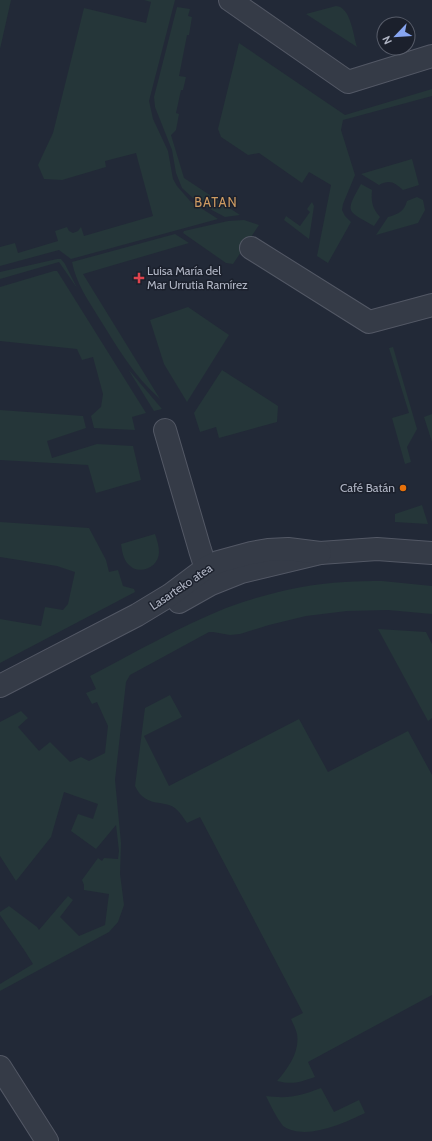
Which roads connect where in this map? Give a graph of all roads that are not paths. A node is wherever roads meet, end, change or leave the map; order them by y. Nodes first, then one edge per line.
1 (230, 0) edge
2 (432, 56) edge
3 (251, 248) dead end
4 (432, 305) edge
5 (165, 430) dead end
6 (432, 553) edge
7 (208, 576) junction
8 (0, 686) edge
9 (0, 1067) edge
10 (47, 1141) edge

1 - 2 street
3 - 4 street
5 - 7 street
6 - 7 street, Lasarteko atea
7 - 8 street, Lasarteko atea
9 - 10 street

